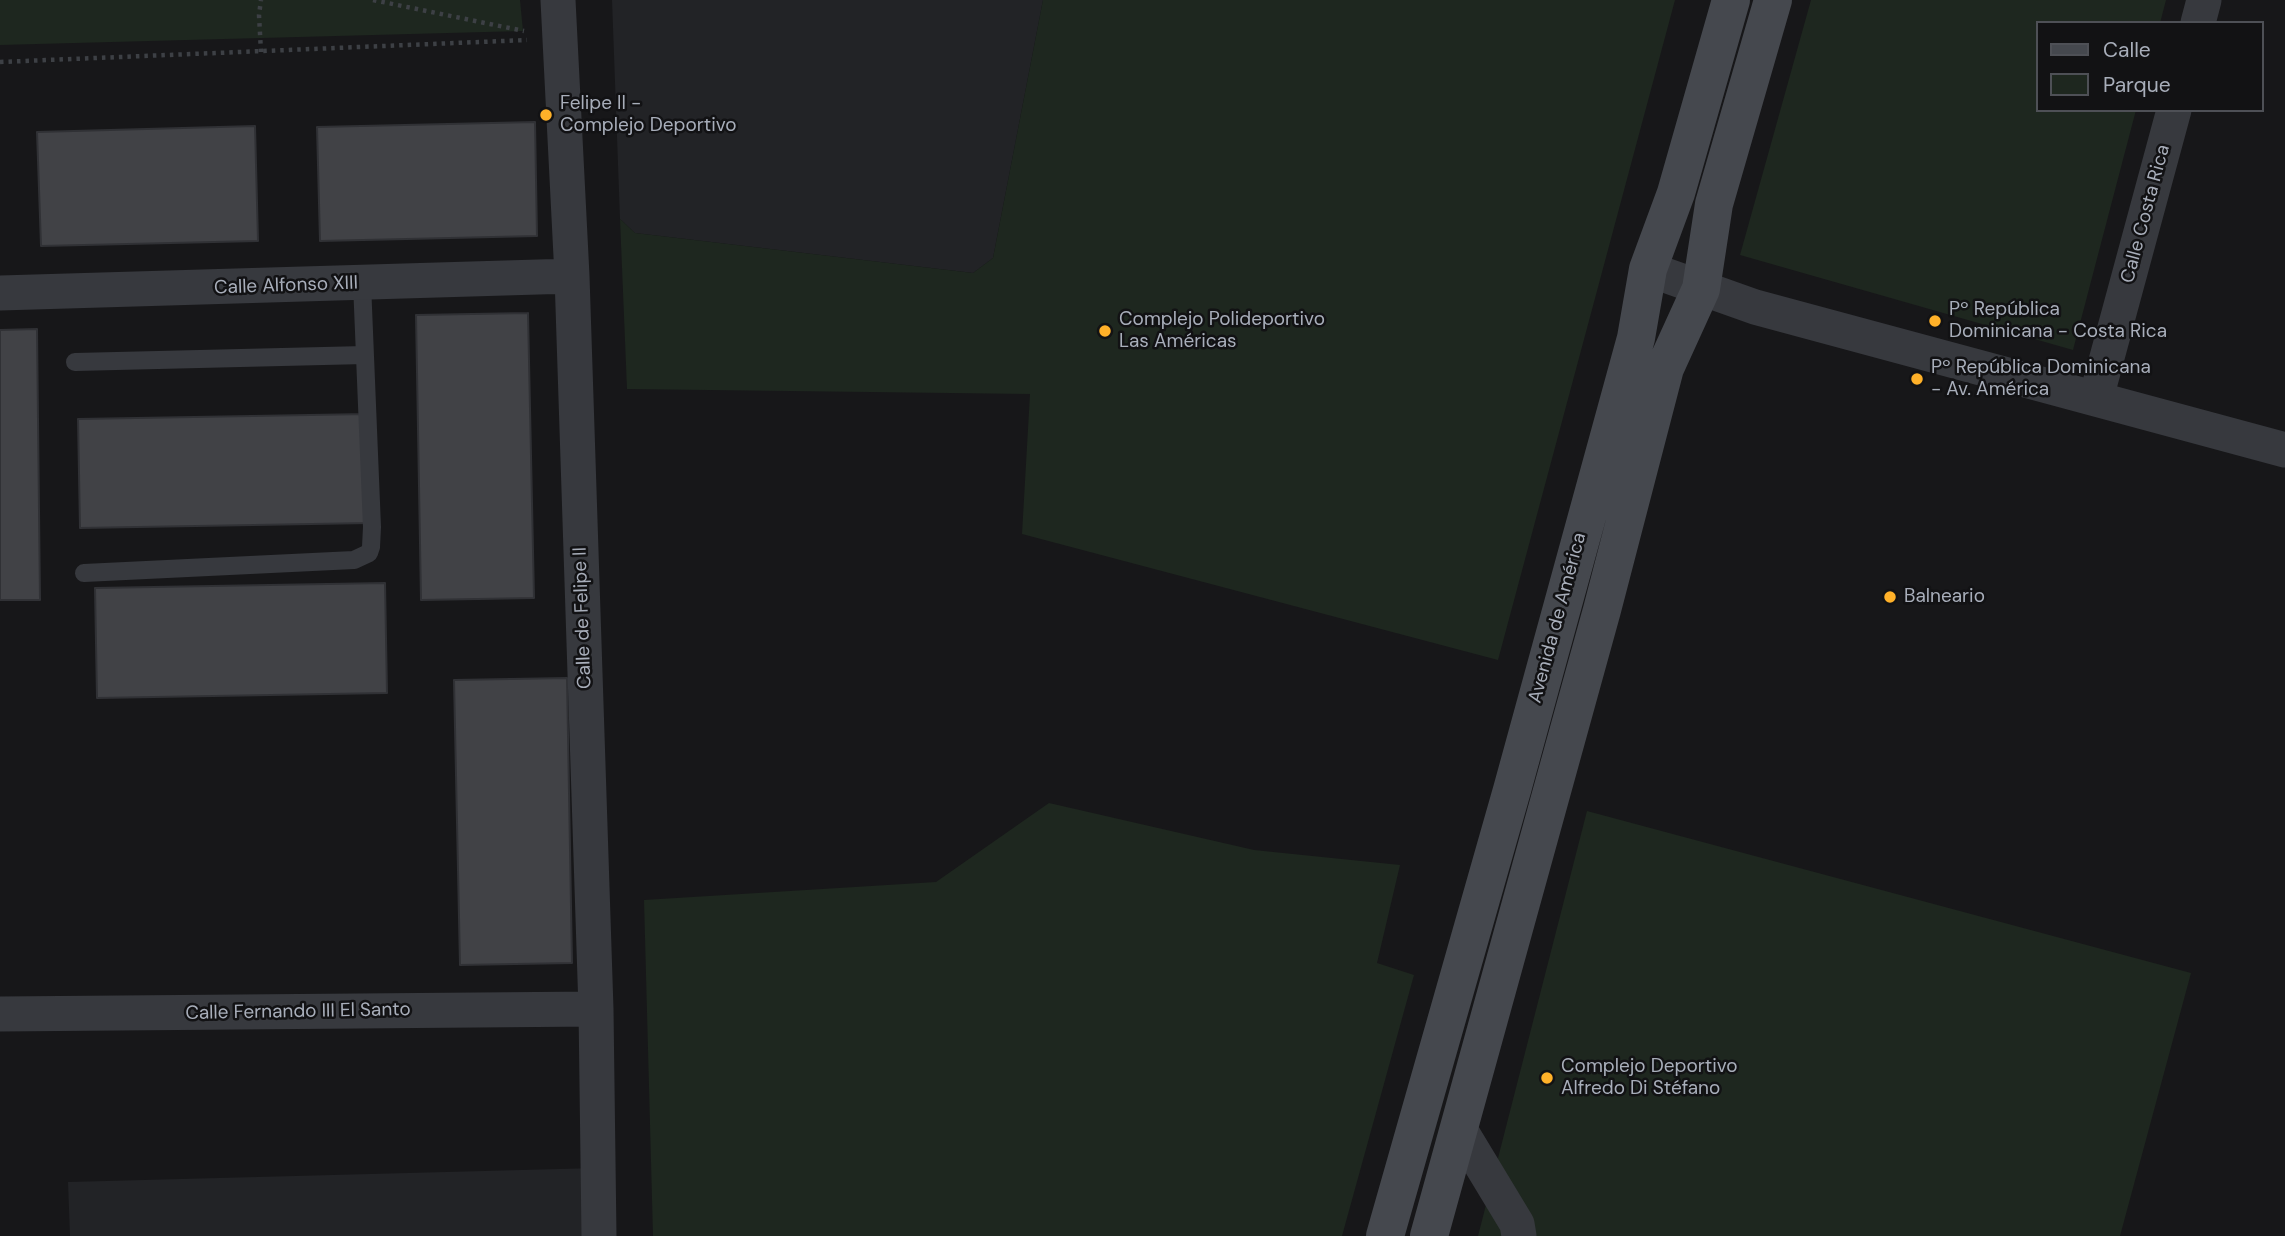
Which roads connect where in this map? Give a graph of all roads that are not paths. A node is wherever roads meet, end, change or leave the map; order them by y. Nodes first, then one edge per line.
1 (558, 0) edge
2 (1731, 0) edge
3 (1773, 0) edge
4 (2204, 0) edge
5 (2199, 21) edge
6 (2173, 112) edge
7 (1648, 269) junction
8 (572, 276) junction
9 (362, 284) junction
10 (1701, 289) junction
11 (0, 293) edge
12 (365, 355) junction
13 (75, 362) dead end
14 (2096, 398) junction
15 (2285, 450) edge
16 (84, 573) dead end
17 (596, 1009) junction
18 (0, 1014) edge
19 (1459, 1128) junction
20 (599, 1236) edge
21 (1385, 1236) edge
22 (1429, 1236) edge
23 (1519, 1236) edge

1 - 8 street, Calle de Felipe II
2 - 7 main road, Avenida de América
3 - 10 main road, Avenida de América
4 - 5 street
6 - 14 street, Calle Costa Rica
7 - 10 street
7 - 21 main road, Avenida de América
8 - 9 street, Calle Alfonso XIII
8 - 17 street, Calle de Felipe II
9 - 11 street, Calle Alfonso XIII
9 - 12 lane
10 - 14 street
10 - 19 main road, Avenida de América
12 - 13 lane
12 - 16 lane
14 - 15 street
17 - 18 street, Calle Fernando III El Santo
17 - 20 street, Calle de Felipe II
19 - 22 main road, Avenida de América
19 - 23 street

